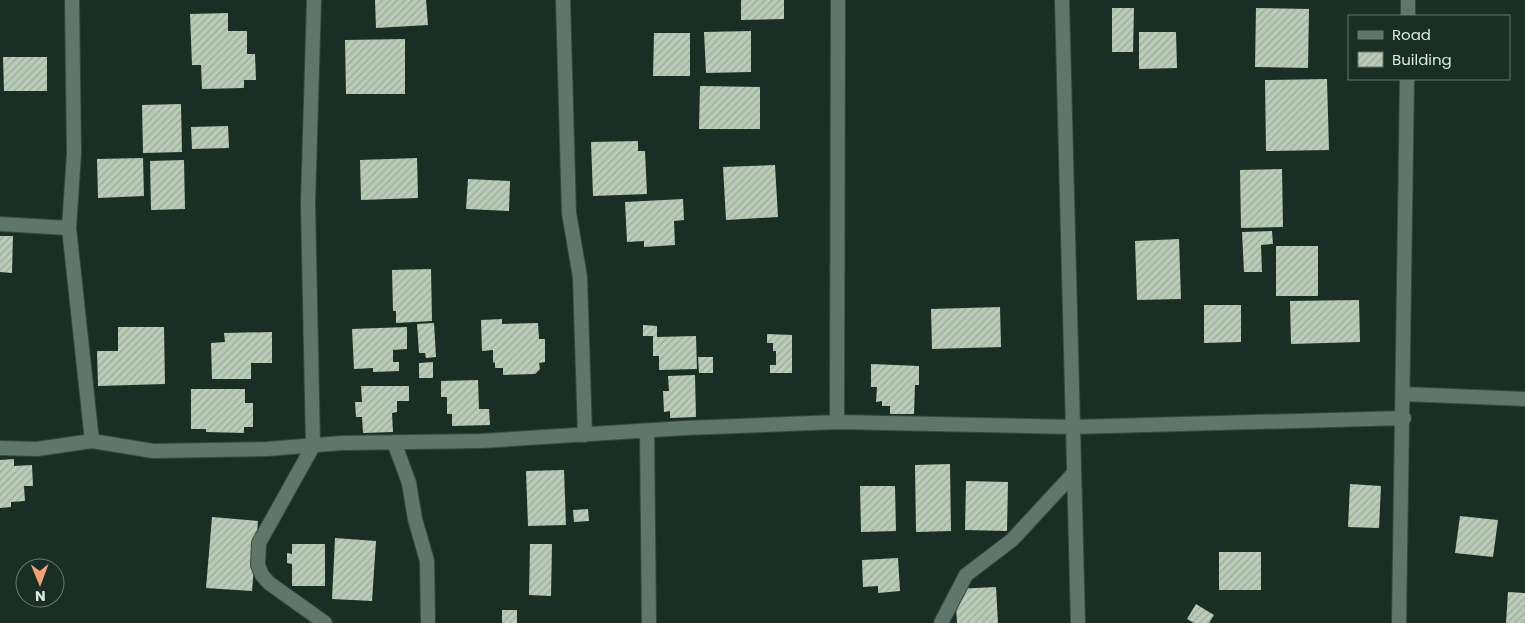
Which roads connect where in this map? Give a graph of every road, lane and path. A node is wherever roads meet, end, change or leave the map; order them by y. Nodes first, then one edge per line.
1 (72, 0) edge
2 (314, 0) edge
3 (563, 0) edge
4 (838, 0) edge
5 (1062, 0) edge
6 (1408, 0) edge
7 (1408, 15) edge
8 (1407, 80) edge
9 (0, 224) edge
10 (69, 228) junction
11 (1404, 394) junction
12 (1525, 399) edge
13 (1404, 418) junction
14 (837, 422) junction
15 (1073, 427) junction
16 (647, 430) junction
17 (585, 434) junction
18 (92, 441) junction
19 (394, 442) junction
20 (313, 446) junction
21 (0, 448) edge
22 (1074, 473) junction
23 (325, 623) edge
24 (428, 623) edge
25 (649, 623) edge
26 (941, 623) edge
27 (1078, 623) edge
28 (1399, 623) edge

1 - 10 street
2 - 20 street
3 - 17 street
4 - 14 street
5 - 15 street
6 - 7 street
8 - 11 street
9 - 10 street
10 - 18 street
11 - 12 street
11 - 13 street
13 - 15 street
13 - 28 street
14 - 15 street
14 - 16 street
15 - 22 street
16 - 17 street
16 - 25 street
17 - 19 street
18 - 20 street
18 - 21 street
19 - 20 street
19 - 24 street
20 - 23 street
22 - 26 street
22 - 27 street

